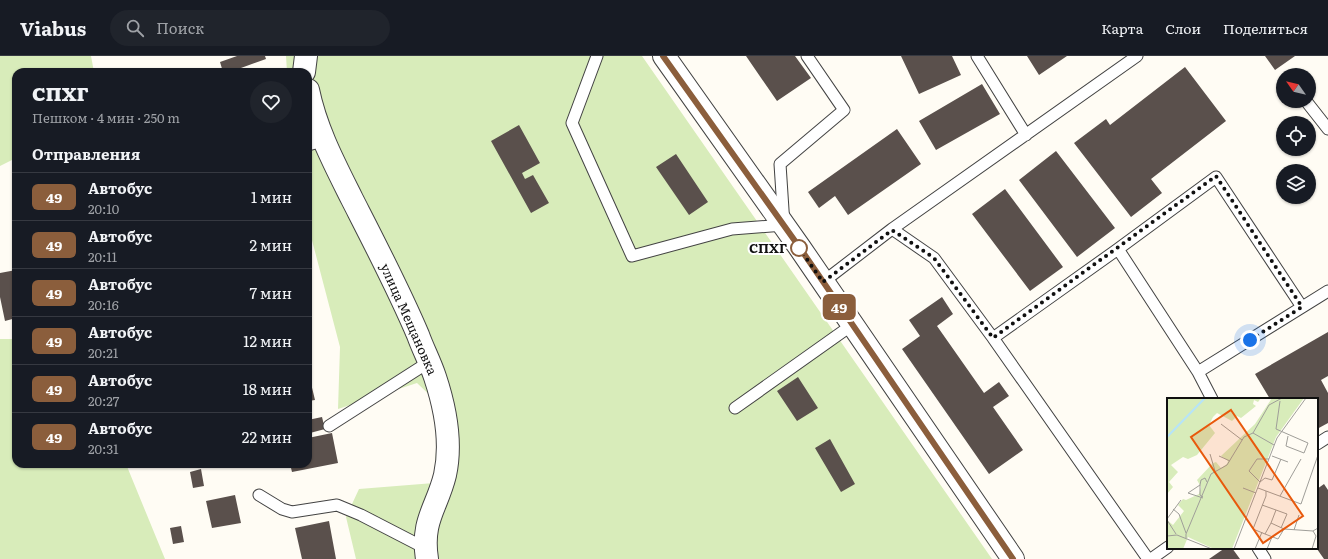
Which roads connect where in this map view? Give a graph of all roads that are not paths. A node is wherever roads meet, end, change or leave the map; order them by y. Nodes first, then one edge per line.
1 (306, 56) edge
2 (597, 56) edge
3 (664, 56) edge
4 (807, 56) edge
5 (977, 56) edge
6 (1137, 56) edge
7 (304, 68) edge
8 (1312, 108) edge
9 (312, 120) edge
10 (1328, 129) edge
11 (1026, 135) junction
12 (315, 143) edge
13 (784, 225) junction
14 (892, 230) junction
15 (1118, 249) junction
16 (823, 282) junction
17 (1328, 291) edge
18 (1302, 307) junction
19 (852, 325) junction
20 (993, 338) junction
21 (429, 362) junction
22 (1198, 372) junction
23 (1211, 398) edge
24 (735, 408) dead end
25 (329, 426) dead end
26 (259, 495) dead end
27 (1167, 548) edge
28 (1259, 549) edge
29 (426, 553) edge
30 (1013, 559) edge
31 (1148, 559) edge
32 (1151, 559) edge
33 (1265, 559) edge

1 - 7 street
2 - 13 lane
3 - 13 street
4 - 13 lane
5 - 11 lane
6 - 11 lane
8 - 10 lane
9 - 12 street, улица Мещановка
11 - 14 lane
12 - 21 street, улица Мещановка
13 - 16 street
14 - 16 lane
14 - 20 lane
15 - 18 lane
15 - 20 lane
15 - 22 lane
16 - 19 street
17 - 18 lane
18 - 22 lane
19 - 24 lane
19 - 30 street
20 - 31 lane
21 - 25 lane
21 - 29 street, улица Мещановка
22 - 23 lane
26 - 29 lane
27 - 32 lane
28 - 33 lane

